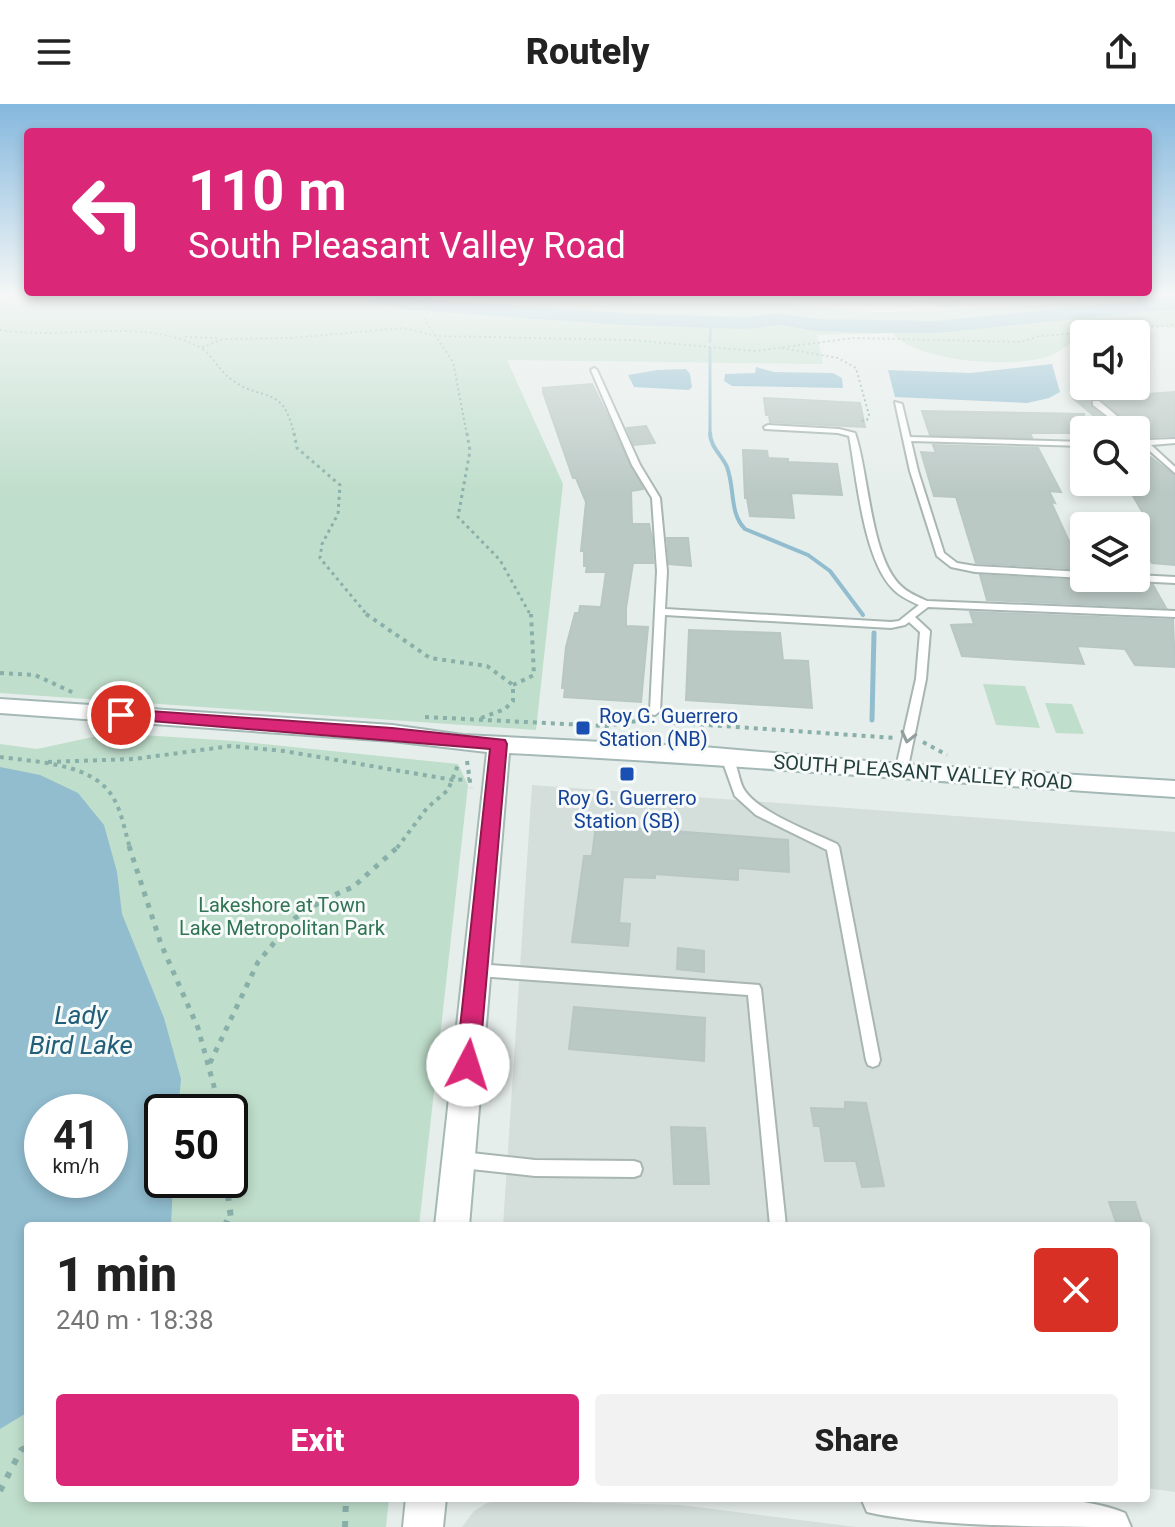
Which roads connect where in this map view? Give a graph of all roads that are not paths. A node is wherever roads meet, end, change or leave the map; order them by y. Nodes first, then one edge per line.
1 (594, 370) dead end
2 (1096, 403) dead end
3 (898, 404) dead end
4 (1112, 416) edge
5 (768, 427) dead end
6 (909, 439) junction
7 (1175, 441) edge
8 (1150, 442) edge
9 (1070, 444) edge
10 (1150, 450) edge
11 (1175, 471) edge
12 (1070, 574) edge
13 (1150, 579) edge
14 (1175, 580) edge
15 (926, 604) junction
16 (659, 612) junction
17 (1175, 614) edge
18 (910, 618) junction
19 (0, 706) edge
20 (655, 711) dead end
21 (499, 744) junction
22 (727, 757) junction
23 (901, 772) junction
24 (1175, 789) edge
25 (477, 970) junction
26 (873, 1060) dead end
27 (458, 1160) junction
28 (634, 1169) dead end
29 (452, 1222) edge
30 (778, 1222) edge
31 (426, 1502) edge
32 (908, 1502) edge
33 (1052, 1523) edge
34 (423, 1527) edge
35 (1111, 1527) edge

1 - 16 lane
2 - 4 lane
3 - 6 lane
5 - 15 lane
6 - 9 lane
6 - 12 lane
7 - 8 lane
10 - 11 lane
13 - 14 lane
15 - 17 lane
15 - 18 lane
16 - 18 lane
16 - 20 lane
18 -> 23 lane
19 - 21 main road, SOUTH PLEASANT VALLEY ROAD
21 - 22 main road, SOUTH PLEASANT VALLEY ROAD
21 - 25 main road
22 - 23 main road, SOUTH PLEASANT VALLEY ROAD
22 - 26 lane
23 - 24 main road, SOUTH PLEASANT VALLEY ROAD
25 - 27 main road
25 - 30 lane
27 - 28 lane
27 - 29 main road
31 - 34 main road
32 - 33 main road
33 - 35 main road

